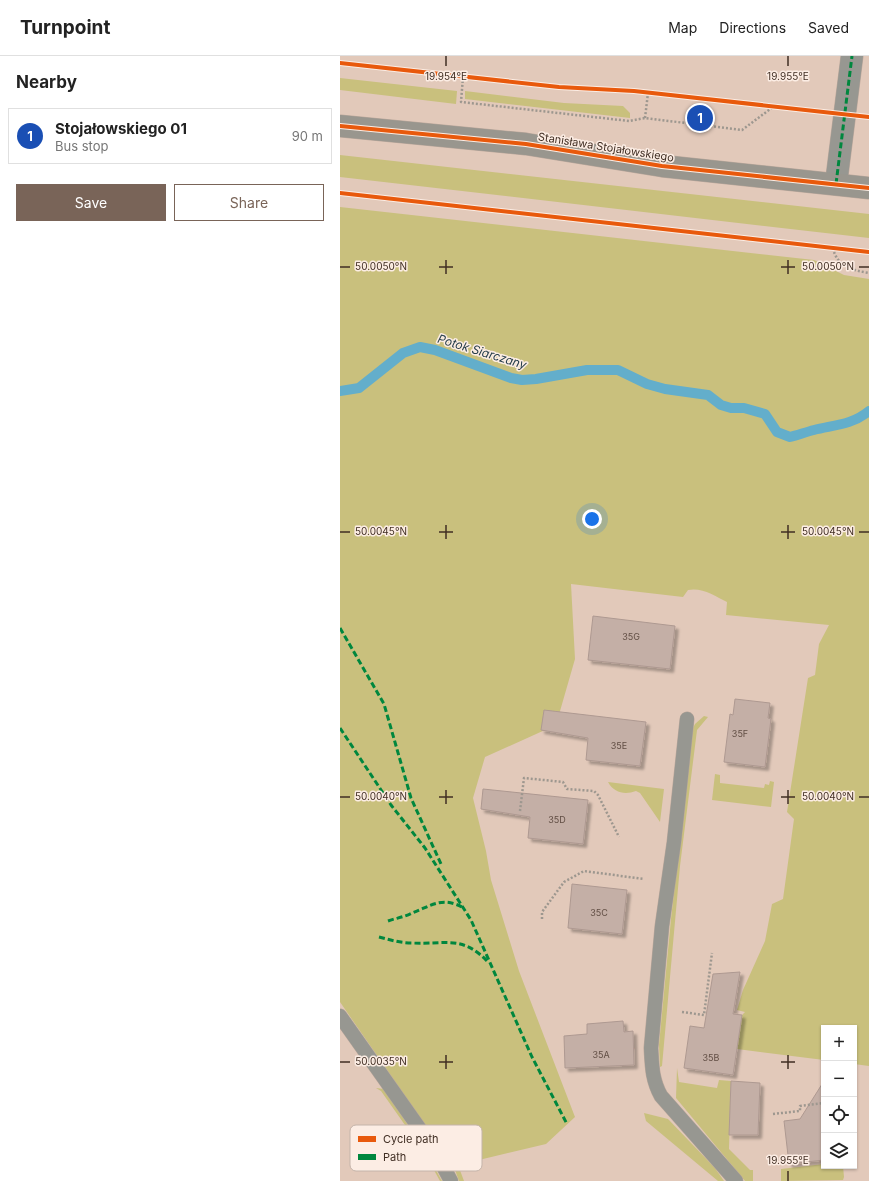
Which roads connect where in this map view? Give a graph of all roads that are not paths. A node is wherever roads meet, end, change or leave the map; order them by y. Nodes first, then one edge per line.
1 (852, 56) edge
2 (340, 126) edge
3 (836, 184) junction
4 (869, 188) edge
5 (686, 719) dead end
6 (340, 1016) edge
7 (417, 1125) edge
8 (446, 1171) edge
9 (452, 1181) edge
10 (736, 1181) edge

1 - 3 street
2 - 3 street, Stanisława Stojałowskiego
3 - 4 street, Stanisława Stojałowskiego
5 - 10 lane
6 - 7 lane
8 - 9 lane

